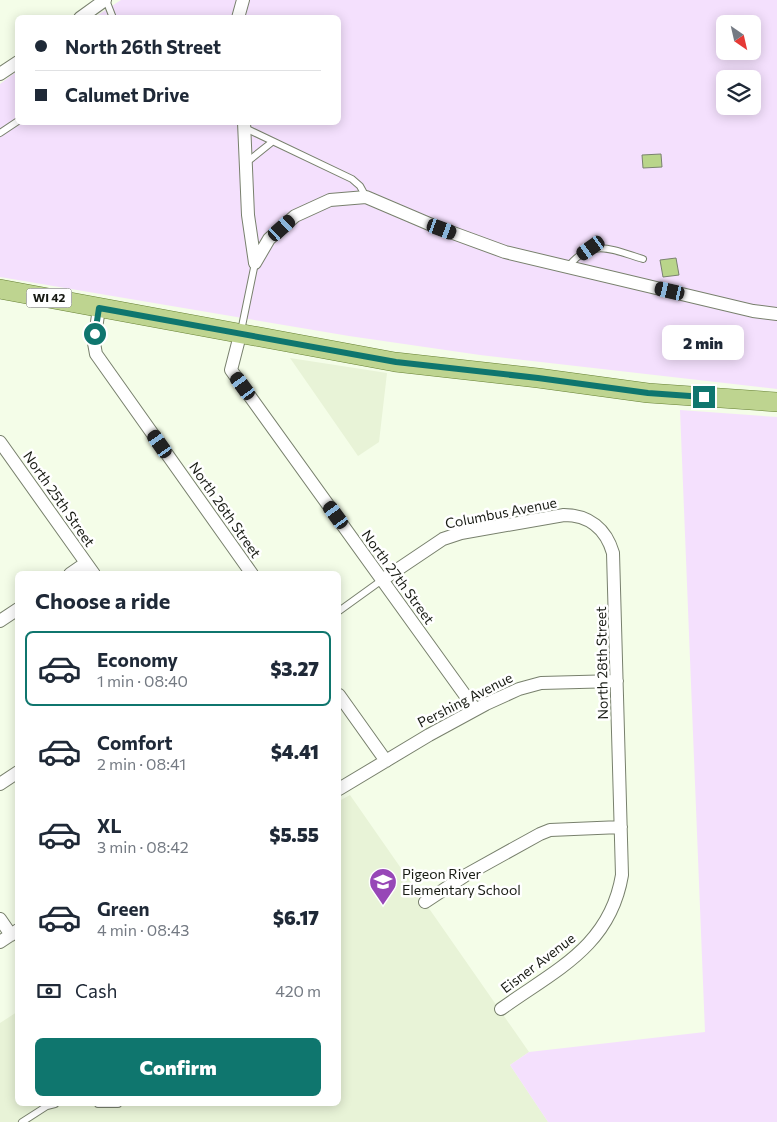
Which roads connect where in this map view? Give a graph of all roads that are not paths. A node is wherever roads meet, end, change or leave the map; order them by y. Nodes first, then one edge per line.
1 (106, 0) edge
2 (243, 0) edge
3 (84, 15) edge
4 (112, 15) edge
5 (239, 15) edge
6 (15, 64) edge
7 (0, 74) edge
8 (15, 123) edge
9 (244, 125) edge
10 (0, 133) edge
11 (272, 142) junction
12 (246, 163) junction
13 (366, 197) junction
14 (643, 259) dead end
15 (255, 263) junction
16 (568, 268) junction
17 (0, 289) edge
18 (99, 308) junction
19 (777, 314) edge
20 (240, 335) junction
21 (777, 402) edge
22 (0, 442) edge
23 (578, 516) joint
24 (90, 568) edge
25 (250, 571) edge
26 (382, 580) junction
27 (341, 610) edge
28 (15, 611) edge
29 (0, 621) edge
30 (617, 680) junction
31 (341, 698) edge
32 (475, 709) junction
33 (386, 761) junction
34 (15, 774) edge
35 (0, 784) edge
36 (341, 788) edge
37 (621, 827) junction
38 (425, 902) dead end
39 (0, 919) edge
40 (9, 936) edge
41 (501, 1009) dead end
42 (46, 1106) edge
43 (22, 1122) edge

1 - 3 street
1 - 4 lane
2 - 5 street
6 - 7 street
8 - 10 lane
9 - 11 lane
9 - 12 street
11 - 12 lane
11 - 13 lane
12 - 15 street
13 - 15 street
13 - 16 street
14 - 16 lane
15 - 20 lane
16 - 19 street
17 - 18 main road, WI 42
18 - 20 main road, WI 42
18 - 25 street, North 26th Street
20 - 21 main road, WI 42
20 - 26 street, North 27th Street
22 - 24 street, North 25th Street
23 - 26 street, Columbus Avenue
23 - 30 street, North 28th Street
26 - 27 lane
26 - 32 street, North 27th Street
28 - 29 street
30 - 32 street, Pershing Avenue
30 - 37 street, North 28th Street
31 - 33 street
32 - 33 street, Pershing Avenue
33 - 36 street, Pershing Avenue
34 - 35 street
37 - 38 street
37 - 41 street, Eisner Avenue
39 - 40 street
42 - 43 lane

